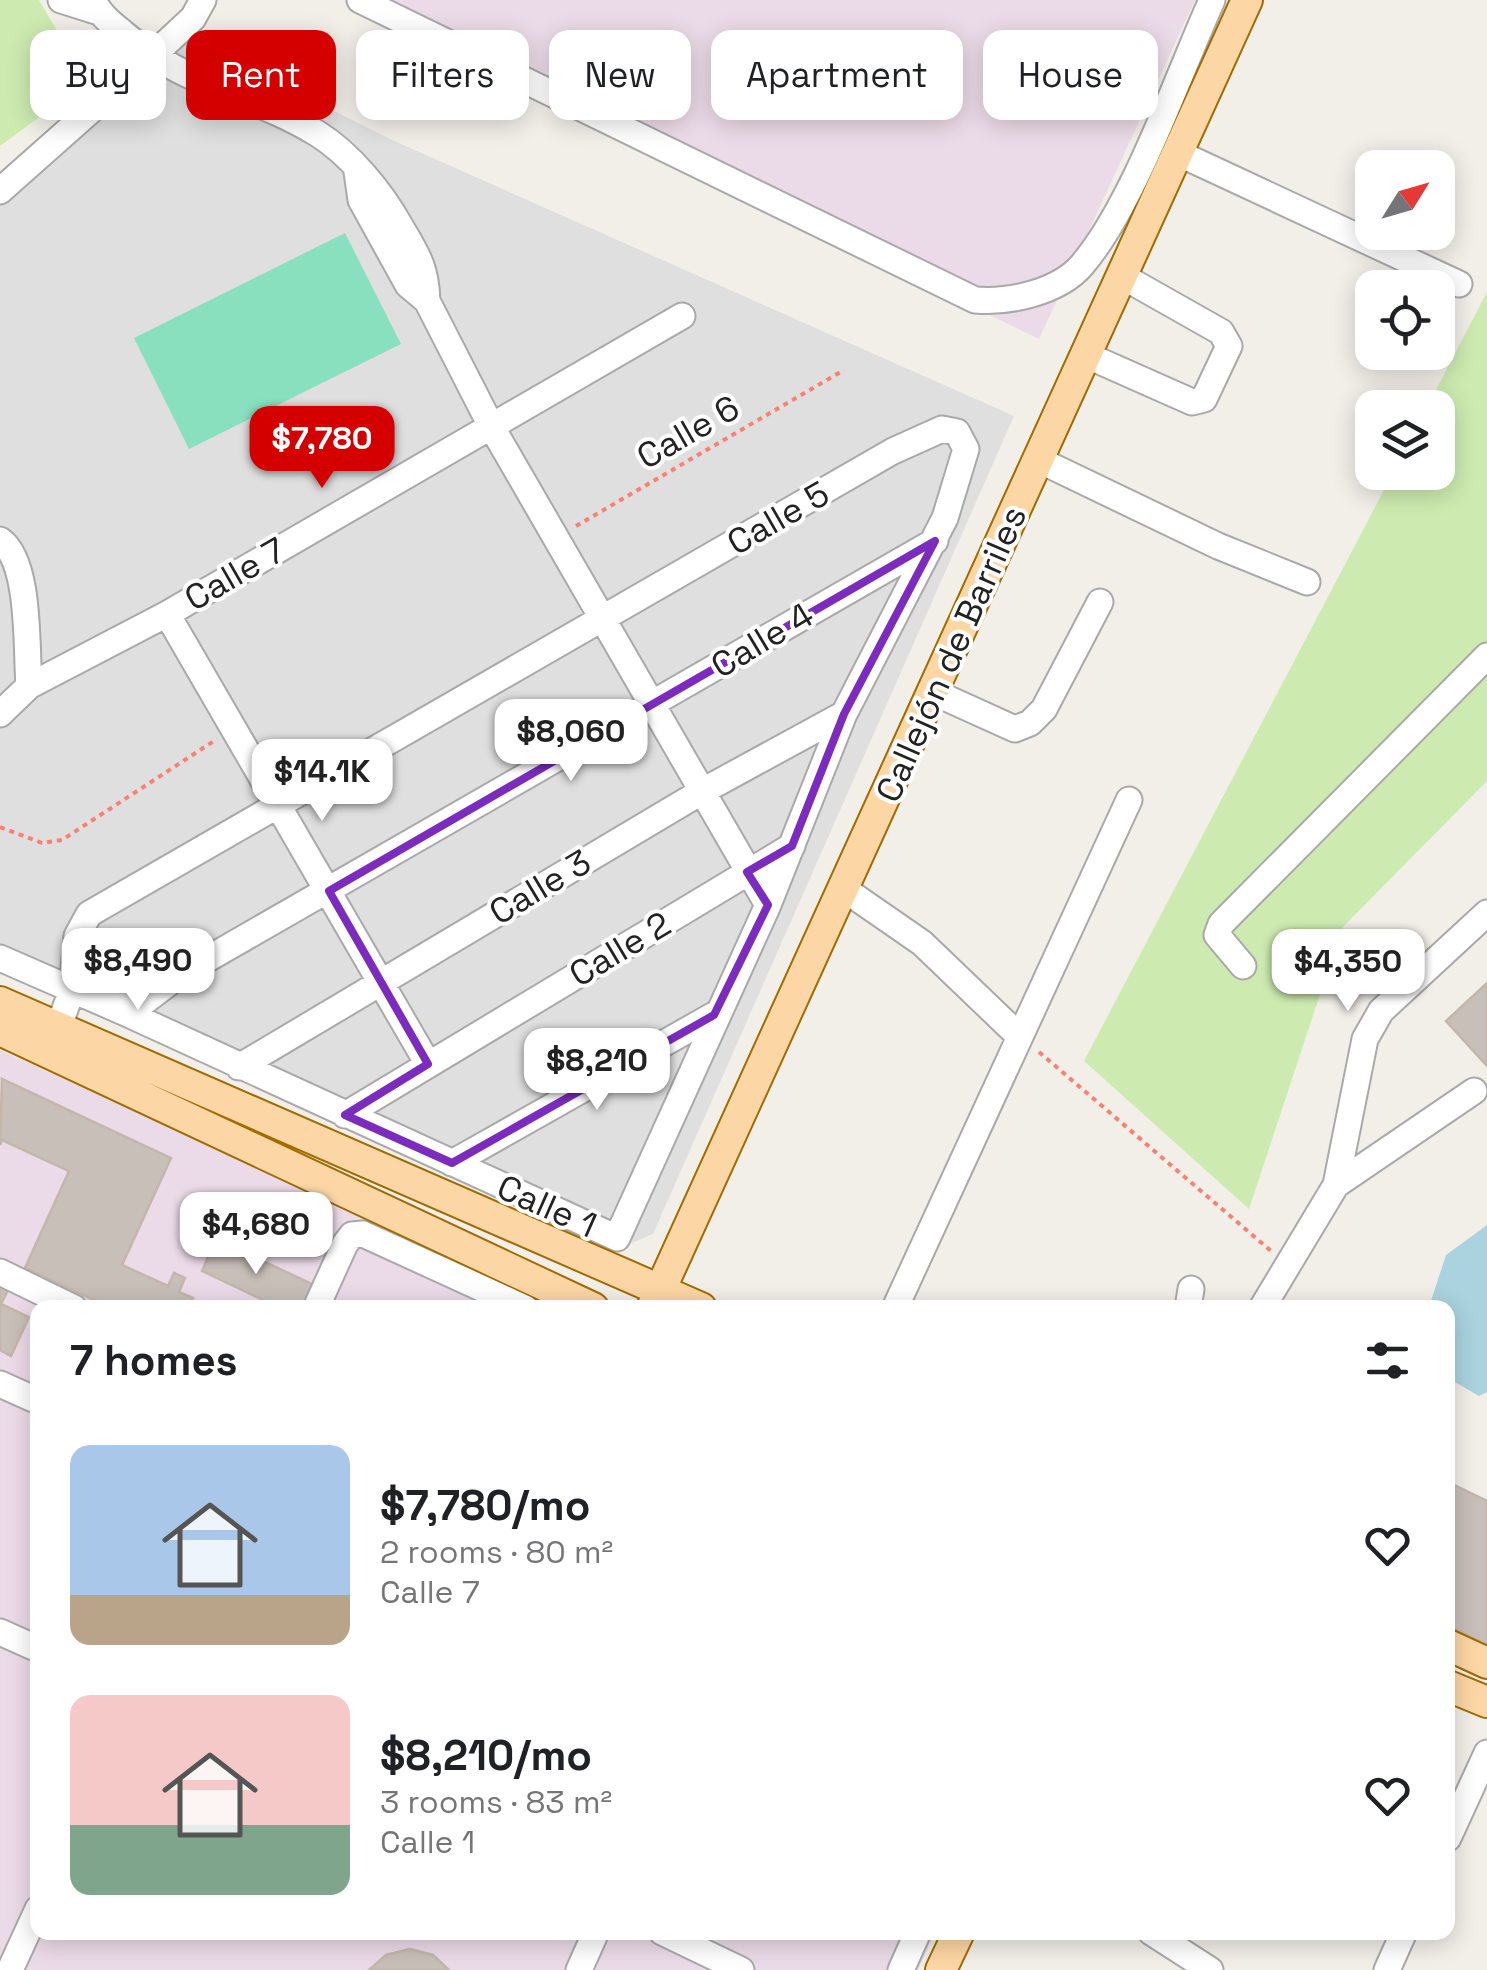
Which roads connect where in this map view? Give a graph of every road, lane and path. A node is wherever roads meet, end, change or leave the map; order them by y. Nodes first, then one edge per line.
1 (61, 0) edge
2 (202, 0) edge
3 (360, 0) edge
4 (1212, 0) edge
5 (1248, 0) edge
6 (96, 6) edge
7 (390, 6) edge
8 (122, 30) edge
9 (166, 43) edge
10 (166, 66) edge
11 (80, 120) edge
12 (1178, 152) junction
13 (0, 191) edge
14 (1122, 276) junction
15 (1459, 284) dead end
16 (682, 316) dead end
17 (1086, 355) junction
18 (844, 370) dead end
19 (490, 424) junction
20 (957, 432) joint
21 (1038, 460) junction
22 (557, 537) junction
23 (935, 540) junction
24 (6, 544) edge
25 (1308, 582) dead end
26 (1100, 602) dead end
27 (167, 614) junction
28 (604, 621) junction
29 (1487, 656) edge
30 (28, 686) junction
31 (934, 692) junction
32 (653, 706) junction
33 (0, 714) edge
34 (844, 714) junction
35 (234, 728) junction
36 (701, 792) junction
37 (1129, 800) dead end
38 (280, 806) junction
39 (0, 827) edge
40 (792, 846) junction
41 (748, 872) junction
42 (844, 889) junction
43 (329, 890) junction
44 (768, 905) junction
45 (1487, 913) edge
46 (0, 958) edge
47 (1242, 966) dead end
48 (178, 976) junction
49 (380, 981) junction
50 (79, 993) junction
51 (128, 1014) junction
52 (2, 1016) edge
53 (714, 1016) junction
54 (1019, 1036) junction
55 (54, 1040) junction
56 (428, 1064) junction
57 (239, 1067) junction
58 (1474, 1091) dead end
59 (345, 1115) junction
60 (452, 1163) junction
61 (1336, 1185) junction
62 (1286, 1264) junction
63 (0, 1272) edge
64 (657, 1299) edge
65 (58, 1300) edge
66 (320, 1300) edge
67 (507, 1300) edge
68 (577, 1300) edge
69 (899, 1300) edge
70 (1266, 1300) edge
71 (0, 1384) edge
72 (30, 1397) edge
73 (0, 1632) edge
74 (30, 1645) edge
75 (1455, 1648) edge
76 (1487, 1663) edge
77 (1455, 1689) edge
78 (1487, 1702) edge
79 (1487, 1753) edge
80 (1455, 1823) edge
81 (0, 1924) edge
82 (30, 1926) edge
83 (25, 1936) junction
84 (592, 1940) edge
85 (679, 1940) edge
86 (914, 1940) edge
87 (955, 1940) edge
88 (1163, 1940) edge
89 (1400, 1940) edge
90 (10, 1970) edge
91 (579, 1970) edge
92 (741, 1970) edge
93 (901, 1970) edge
94 (941, 1970) edge
95 (1210, 1970) edge
96 (1386, 1970) edge

1 - 6 street
2 - 9 street
3 - 7 street
4 - 7 street
5 - 12 main road, Callejón de Barriles
6 - 8 street
10 - 19 street
11 - 13 street
12 - 14 main road, Callejón de Barriles
12 - 15 street
14 - 17 main road, Callejón de Barriles
14 - 17 street
16 - 19 street, Calle 7
17 - 21 main road, Callejón de Barriles
18 - 22 path, Calle 6
19 - 22 street
19 - 27 street, Calle 7
20 - 23 street, Calle 1
20 - 28 street, Calle 5
21 - 25 street
21 - 31 main road, Callejón de Barriles
22 - 28 street
23 - 32 street, Calle 4
23 - 34 street, Calle 1
24 - 30 street
26 - 31 street
27 - 30 street, Calle 7
27 - 35 street
28 - 32 street
28 - 38 street, Calle 5
29 - 47 street
30 - 33 street, Calle 7
31 - 42 main road, Callejón de Barriles
32 - 36 street
32 - 43 street, Calle 4
34 - 36 street, Calle 3
34 - 40 street, Calle 1
35 - 38 street
35 - 39 path
36 - 41 street
36 - 49 street, Calle 3
37 - 54 street
38 - 43 street
38 - 50 street, Calle 5
40 - 41 street, Calle 2
40 - 44 street, Calle 1
41 - 44 street
41 - 56 street, Calle 2
42 - 54 street
42 - 64 main road, Callejón de Barriles
43 - 48 street, Calle 4
43 - 49 street
44 - 53 street, Calle 1
45 - 61 street
46 - 50 street, Calle 1
48 - 50 street, Calle 4
48 - 51 street, Calle 4
49 - 56 street
49 - 57 street, Calle 3
50 - 51 street, Calle 1
50 - 55 street, Calle 5
51 - 57 street, Calle 1
52 - 55 main road
53 - 60 street
53 - 60 street, Calle 1
54 - 62 path
54 - 69 street
55 - 64 main road
55 - 68 main road
56 - 59 street, Calle 2
57 - 59 street, Calle 1
58 - 61 street
59 - 60 street, Calle 1
61 - 62 street
62 - 70 street
63 - 65 street
66 - 67 street
71 - 72 street
73 - 74 street
75 - 76 main road
77 - 78 main road
79 - 80 street
81 - 83 street
82 - 83 street
83 - 90 street
84 - 91 street
85 - 92 street
86 - 93 street
87 - 94 main road
88 - 95 street
89 - 96 street

